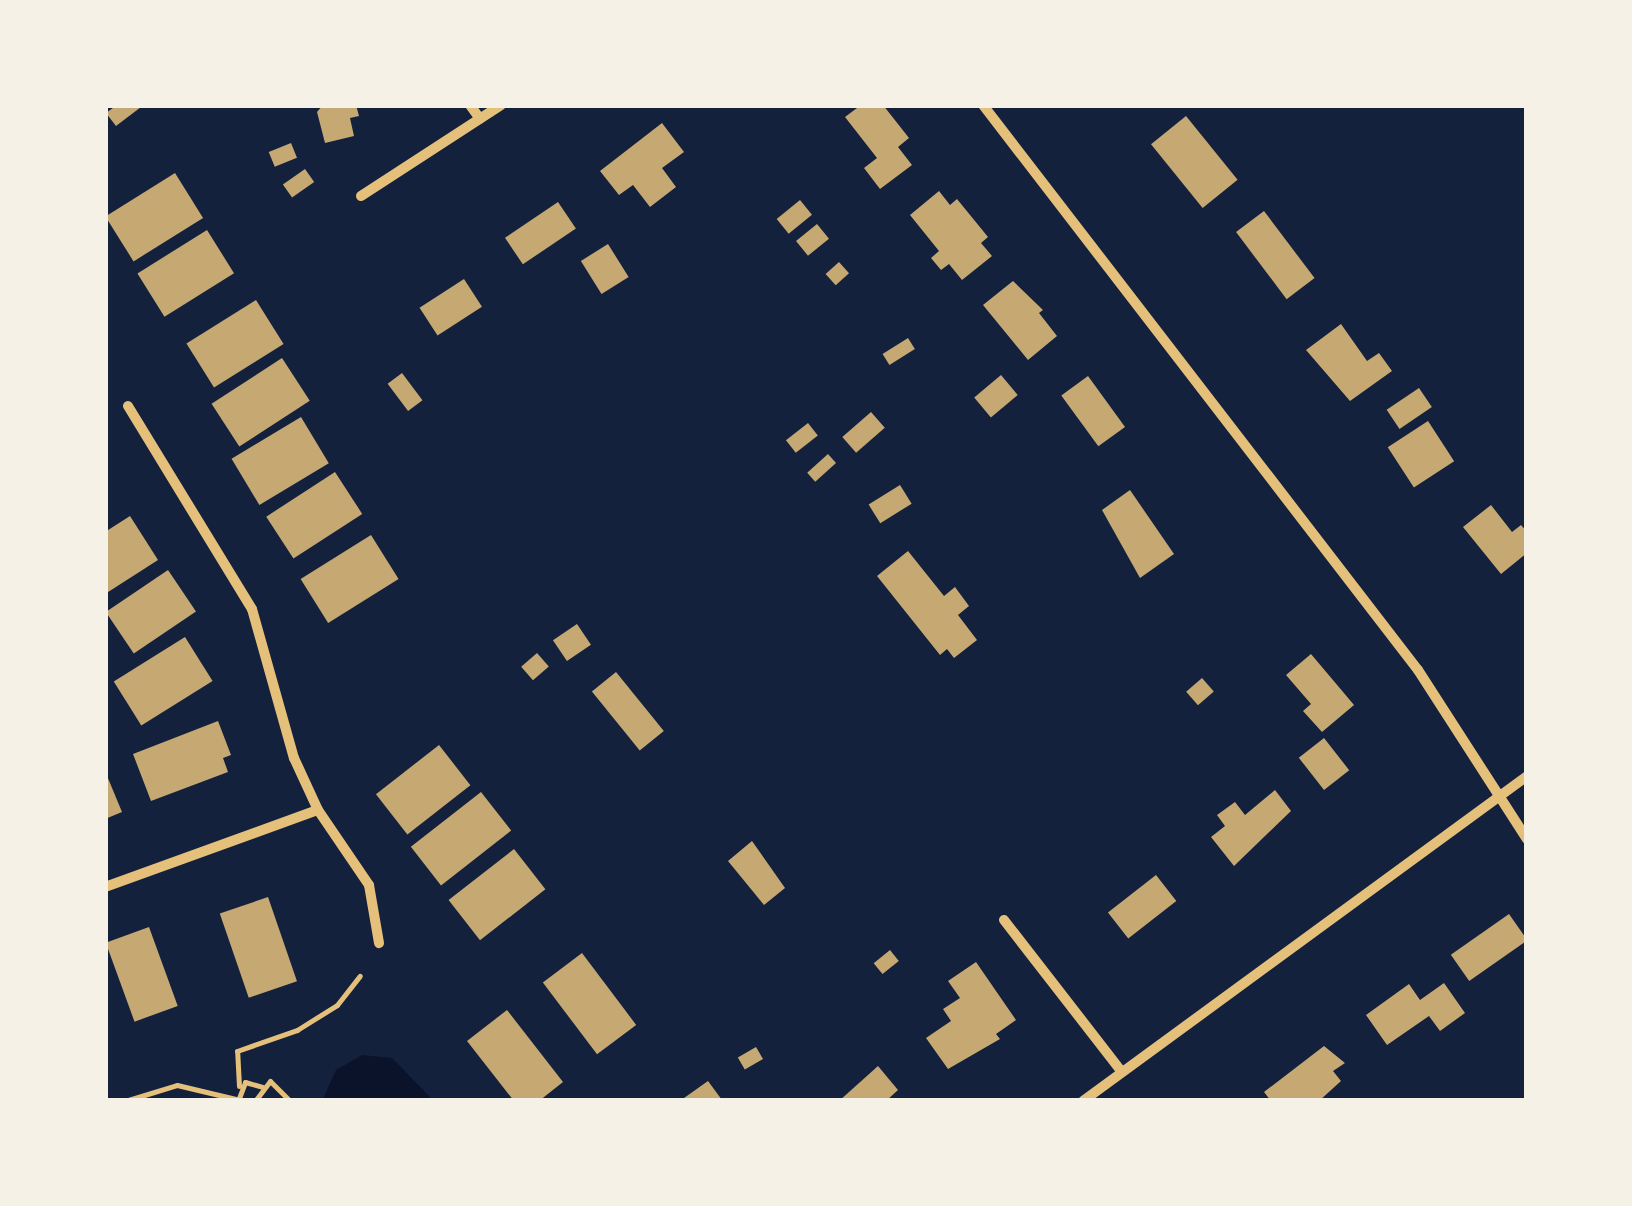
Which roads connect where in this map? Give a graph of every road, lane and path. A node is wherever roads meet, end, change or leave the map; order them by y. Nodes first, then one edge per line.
1 (470, 105) edge
2 (501, 105) edge
3 (983, 105) edge
4 (480, 120) junction
5 (361, 196) dead end
6 (128, 406) dead end
7 (1527, 776) edge
8 (1500, 796) junction
9 (318, 810) junction
10 (1527, 838) edge
11 (105, 887) edge
12 (1004, 920) dead end
13 (379, 943) dead end
14 (360, 976) dead end
15 (1122, 1072) junction
16 (239, 1086) junction
17 (262, 1087) junction
18 (241, 1100) edge
19 (126, 1101) edge
20 (255, 1101) edge
21 (290, 1101) edge
22 (1083, 1101) edge

1 - 4 street
2 - 4 street
3 - 8 street
4 - 5 street
6 - 9 street
7 - 8 street
8 - 10 street
8 - 15 street
9 - 11 street
9 - 13 street
12 - 15 street
14 - 16 path
15 - 22 street
16 - 17 path
16 - 18 path
17 - 20 path
17 - 21 path
18 - 19 path

